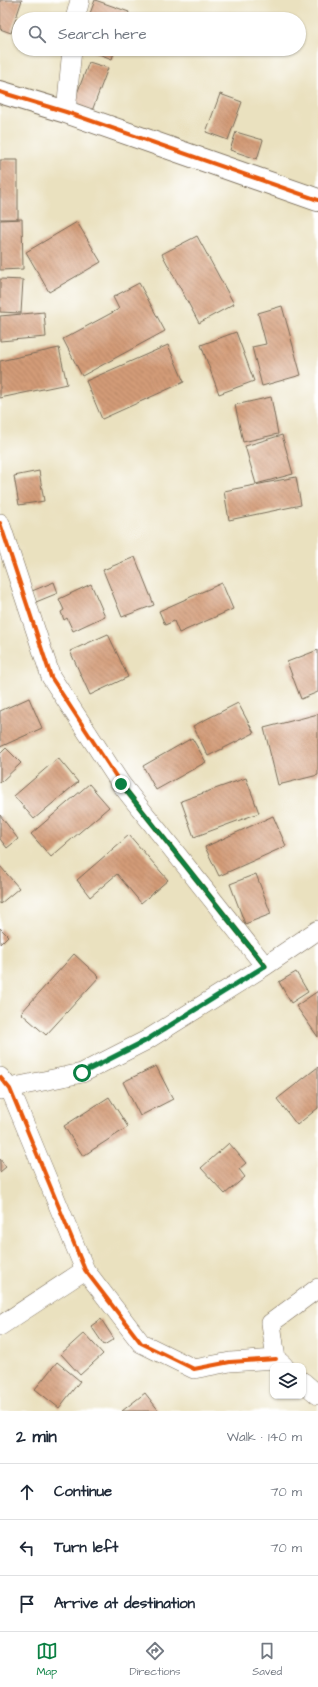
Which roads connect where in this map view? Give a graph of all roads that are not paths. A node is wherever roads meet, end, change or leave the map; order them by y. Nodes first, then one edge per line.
1 (80, 0) edge
2 (77, 12) edge
3 (71, 56) edge
4 (0, 92) edge
5 (66, 112) junction
6 (318, 200) edge
7 (0, 523) edge
8 (318, 930) edge
9 (265, 966) junction
10 (3, 1085) edge
11 (85, 1270) junction
12 (318, 1288) edge
13 (0, 1326) edge
14 (280, 1362) edge
15 (306, 1385) edge
16 (318, 1395) edge

1 - 2 street
3 - 5 street
4 - 5 street
5 - 6 street
7 - 9 street
8 - 9 street
9 - 10 street
10 - 11 street
11 - 13 street
11 - 14 street
12 - 14 street
15 - 16 street

